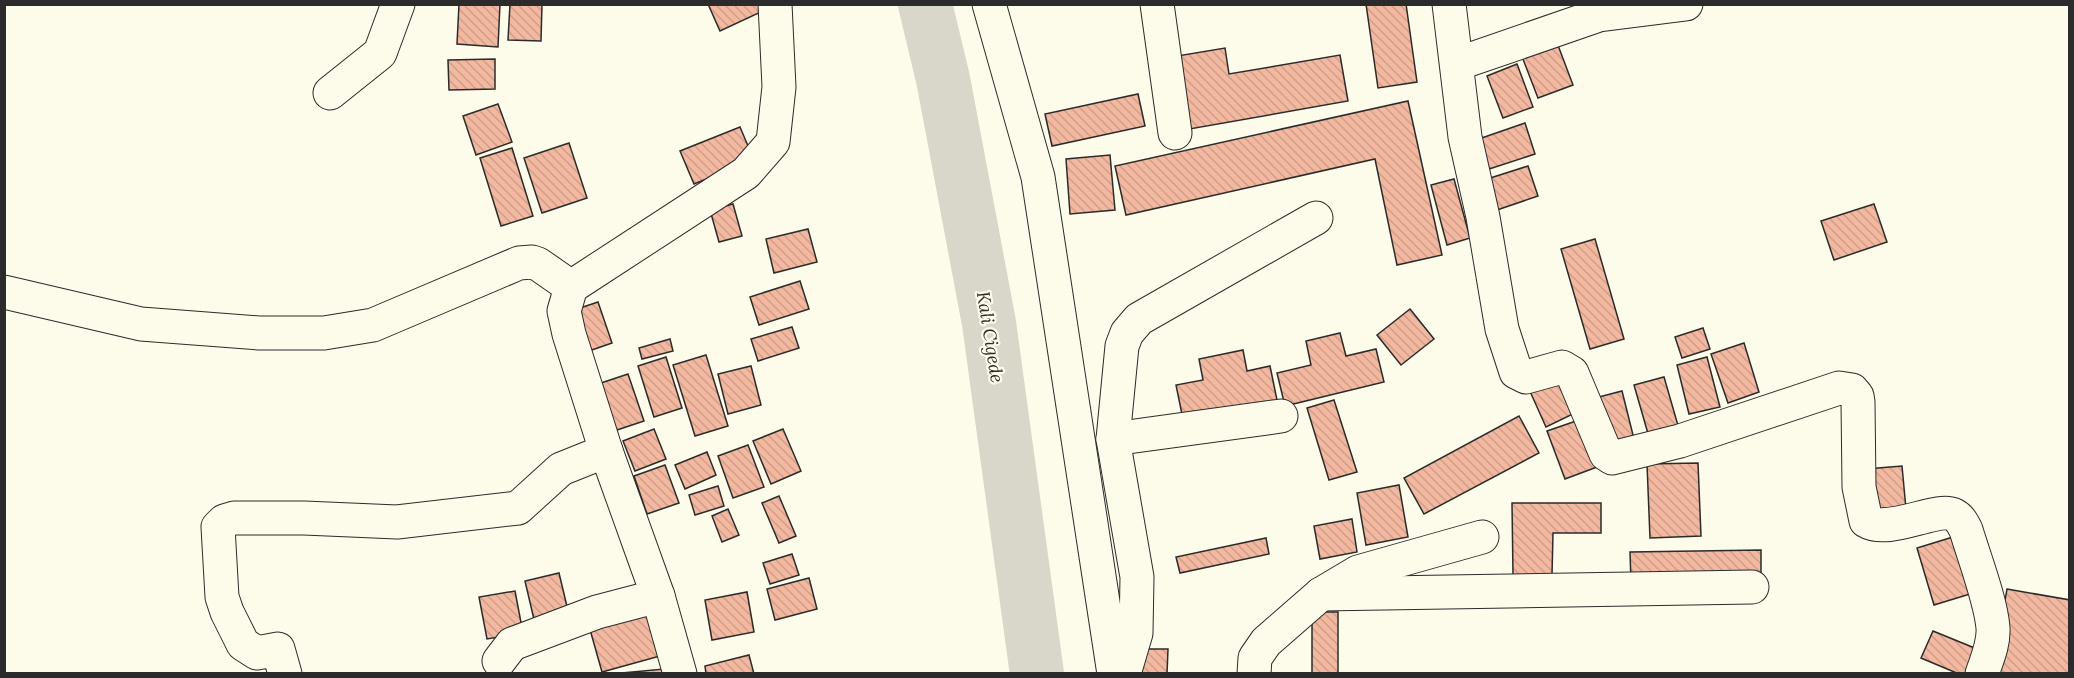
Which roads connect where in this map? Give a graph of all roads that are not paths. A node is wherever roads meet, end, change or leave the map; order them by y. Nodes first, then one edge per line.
1 (398, 4) edge
2 (775, 4) edge
3 (989, 4) edge
4 (1157, 4) edge
5 (1449, 4) edge
6 (1686, 4) edge
7 (1457, 64) junction
8 (330, 93) dead end
9 (1175, 133) dead end
10 (1316, 218) dead end
11 (571, 287) junction
12 (4, 292) edge
13 (1281, 416) dead end
14 (1113, 439) junction
15 (606, 452) junction
16 (1482, 537) dead end
17 (1752, 587) dead end
18 (1322, 594) junction
19 (658, 596) junction
20 (499, 661) dead end
21 (285, 674) edge
22 (680, 674) edge
23 (1114, 674) edge
24 (1124, 674) edge
25 (1254, 674) edge
26 (1982, 674) edge

1 - 8 street
2 - 11 street
3 - 23 street
4 - 9 street
5 - 7 street
6 - 7 street
7 - 26 street
10 - 14 street
11 - 12 street
11 - 15 street
13 - 14 street
14 - 24 street
15 - 19 street
15 - 21 street
16 - 18 street
17 - 18 street
18 - 25 street
19 - 20 street
19 - 22 street

